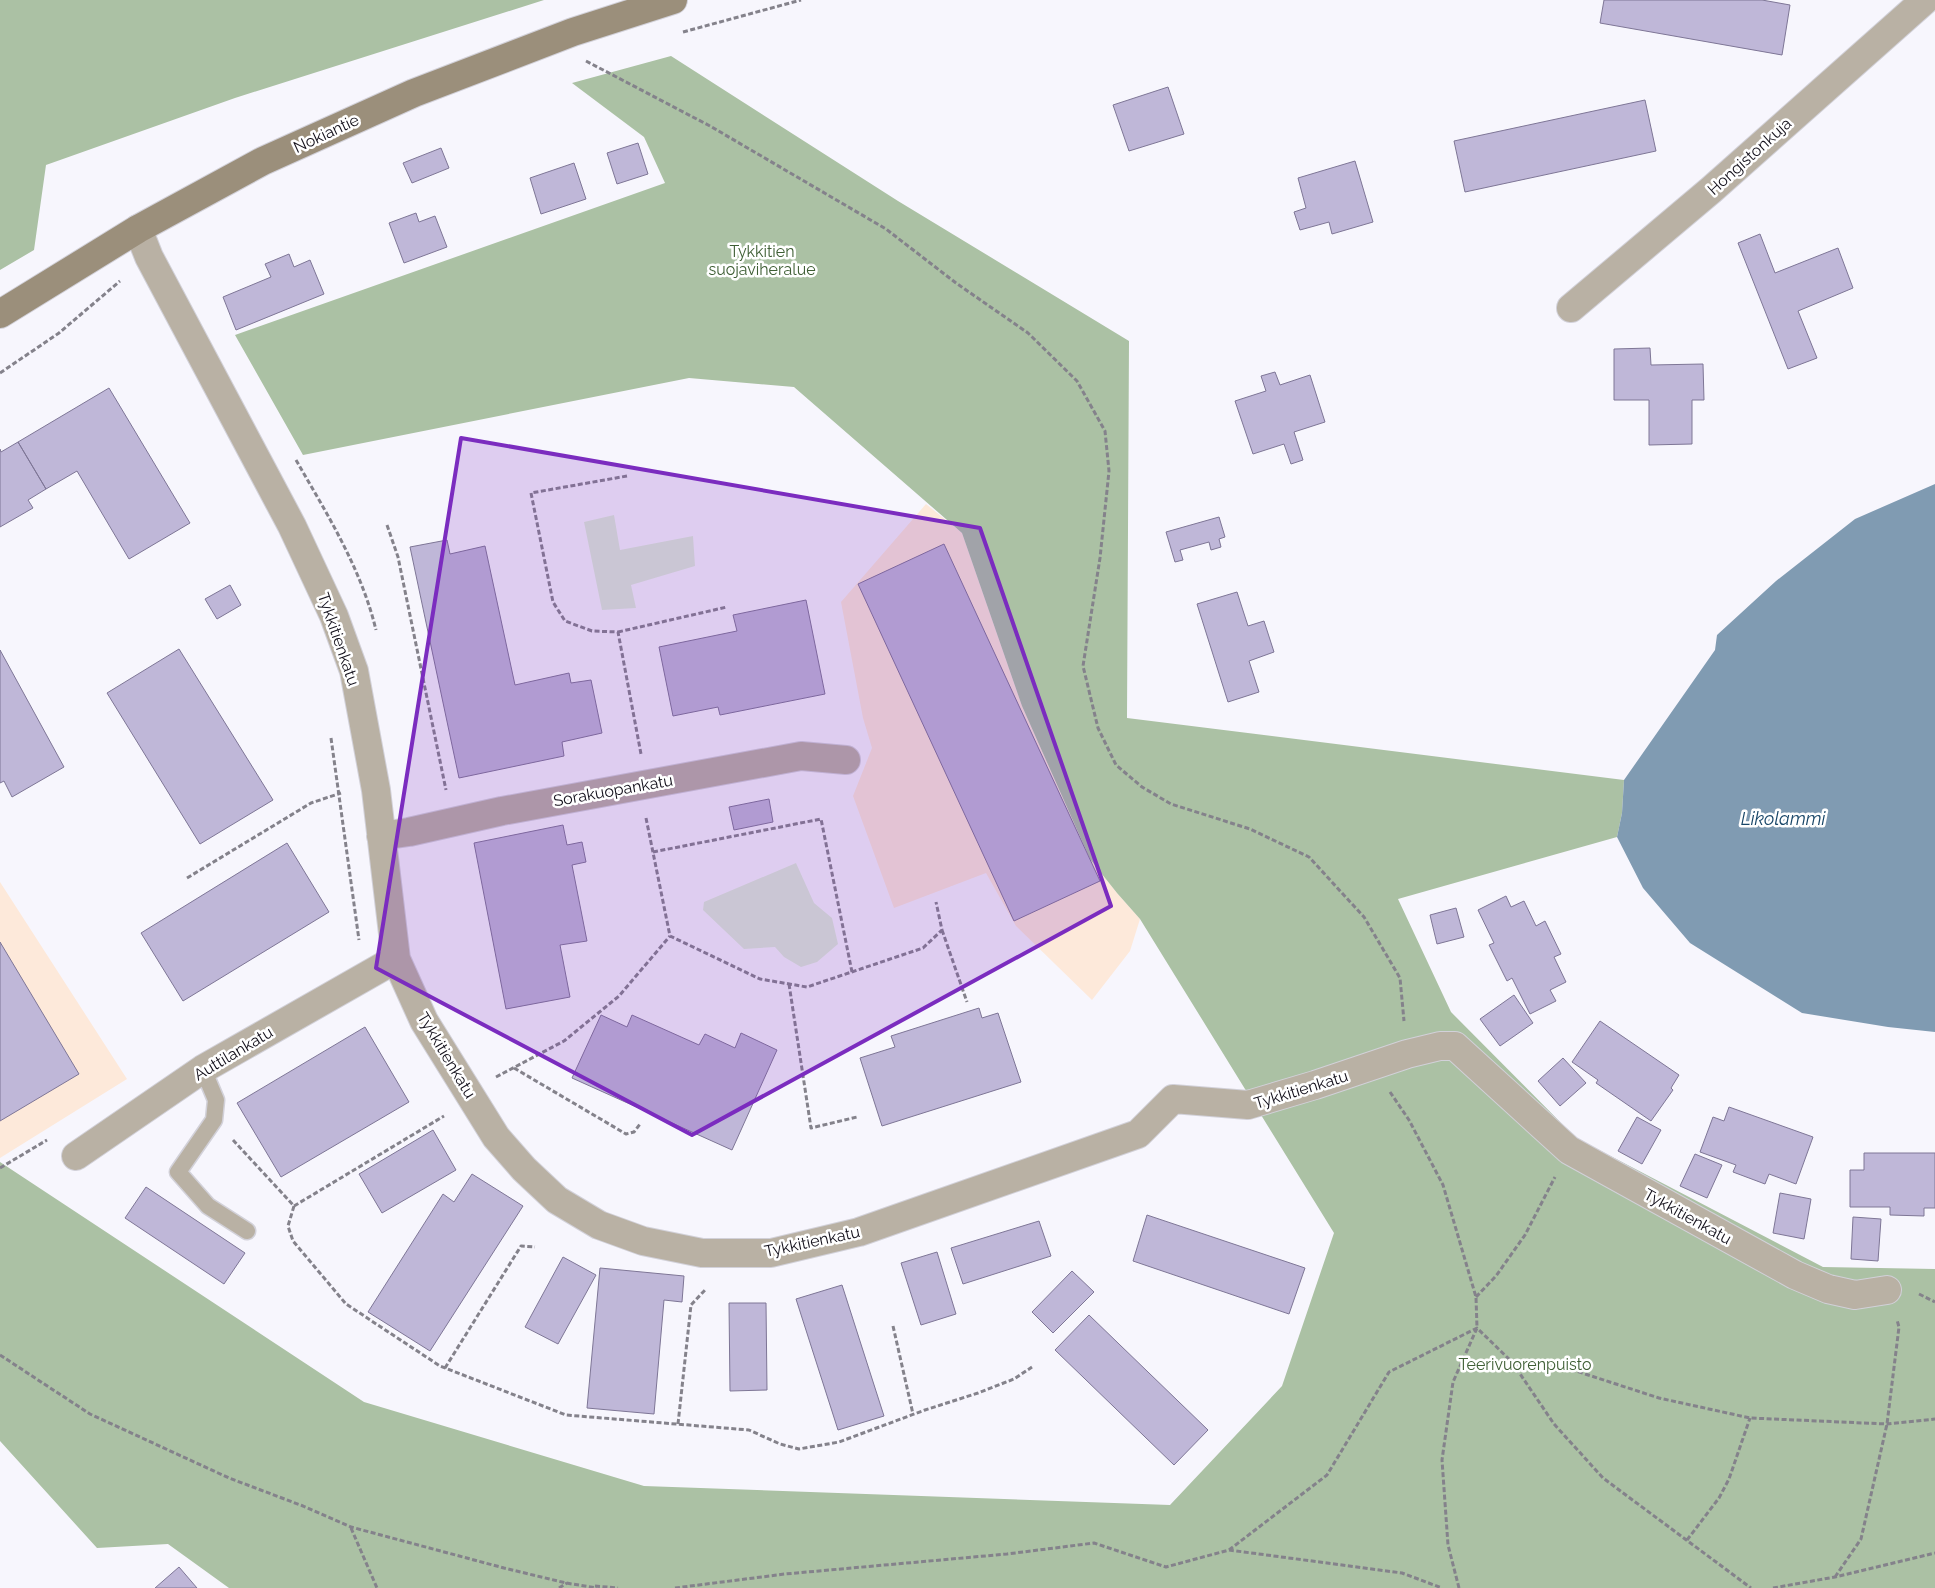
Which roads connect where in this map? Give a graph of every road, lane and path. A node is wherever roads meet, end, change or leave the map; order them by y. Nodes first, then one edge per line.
1 (674, 0) edge
2 (801, 0) edge
3 (1925, 0) edge
4 (678, 34) dead end
5 (593, 57) dead end
6 (138, 229) junction
7 (149, 257) junction
8 (1571, 308) dead end
9 (0, 314) edge
10 (0, 373) edge
11 (291, 452) dead end
12 (626, 476) dead end
13 (387, 525) dead end
14 (727, 607) dead end
15 (618, 632) junction
16 (376, 634) dead end
17 (331, 736) dead end
18 (642, 755) dead end
19 (846, 760) dead end
20 (640, 785) junction
21 (340, 793) junction
22 (447, 794) dead end
23 (381, 836) junction
24 (653, 852) junction
25 (187, 878) dead end
26 (936, 902) dead end
27 (942, 930) junction
28 (670, 936) junction
29 (356, 947) dead end
30 (396, 959) junction
31 (852, 972) junction
32 (788, 984) junction
33 (967, 1002) dead end
34 (1407, 1054) junction
35 (1373, 1066) junction
36 (513, 1068) junction
37 (203, 1069) junction
38 (480, 1090) junction
39 (857, 1117) dead end
40 (214, 1120) junction
41 (640, 1124) dead end
42 (53, 1137) dead end
43 (1569, 1150) junction
44 (76, 1156) dead end
45 (0, 1168) edge
46 (294, 1206) junction
47 (247, 1231) dead end
48 (535, 1247) dead end
49 (705, 1290) dead end
50 (1887, 1290) joint
51 (1476, 1297) junction
52 (893, 1326) dead end
53 (1477, 1328) junction
54 (0, 1355) edge
55 (1512, 1362) junction
56 (1032, 1367) dead end
57 (445, 1368) junction
58 (913, 1414) junction
59 (1750, 1418) junction
60 (1935, 1419) edge
61 (678, 1424) junction
62 (1887, 1424) junction
63 (351, 1527) junction
64 (1687, 1540) junction
65 (1229, 1550) junction
66 (1935, 1553) edge
67 (1835, 1577) junction
68 (566, 1583) junction
69 (377, 1588) edge
70 (559, 1588) edge
71 (597, 1588) edge
72 (618, 1588) edge
73 (675, 1588) edge
74 (1442, 1588) edge
75 (1458, 1588) edge
76 (1751, 1588) edge
77 (1773, 1588) edge

1 - 6 main road, Nokiantie
2 - 4 path
3 - 8 street, Hongistonkuja
5 - 34 path
6 - 7 street, Tykkitienkatu
6 - 9 main road, Nokiantie
7 - 10 path
7 - 23 street, Tykkitienkatu
11 - 16 path
12 - 15 path
13 - 22 path
14 - 15 path
15 - 18 path
17 - 21 path
19 - 20 street, Sorakuopankatu
20 - 23 street, Sorakuopankatu
20 - 24 path
21 - 25 path
21 - 29 path
23 - 30 street, Tykkitienkatu
24 - 28 path
24 - 31 path
26 - 27 path
27 - 31 path
27 - 33 path
28 - 32 path
28 - 36 path
30 - 37 street, Auttilankatu
30 - 38 street, Tykkitienkatu
31 - 32 path
32 - 39 path
34 - 35 street, Tykkitienkatu
34 - 43 street, Tykkitienkatu
35 - 38 street, Tykkitienkatu
35 - 51 path
36 - 38 path
36 - 41 path
37 - 40 lane
37 - 44 street, Auttilankatu
38 - 46 path
40 - 46 path
40 - 47 lane
42 - 45 path
43 - 50 street, Tykkitienkatu
43 - 51 path
46 - 57 path
48 - 57 path
49 - 61 path
50 - 62 path
51 - 53 path
52 - 58 path
53 - 55 path
53 - 65 path
53 - 75 path
54 - 63 path
55 - 59 path
55 - 64 path
56 - 58 path
57 - 61 path
58 - 61 path
59 - 62 path
59 - 64 path
60 - 62 path
62 - 67 path
63 - 68 path
63 - 69 path
64 - 76 path
65 - 73 path
65 - 74 path
66 - 67 path
67 - 77 path
68 - 70 path
68 - 71 path
68 - 72 path

